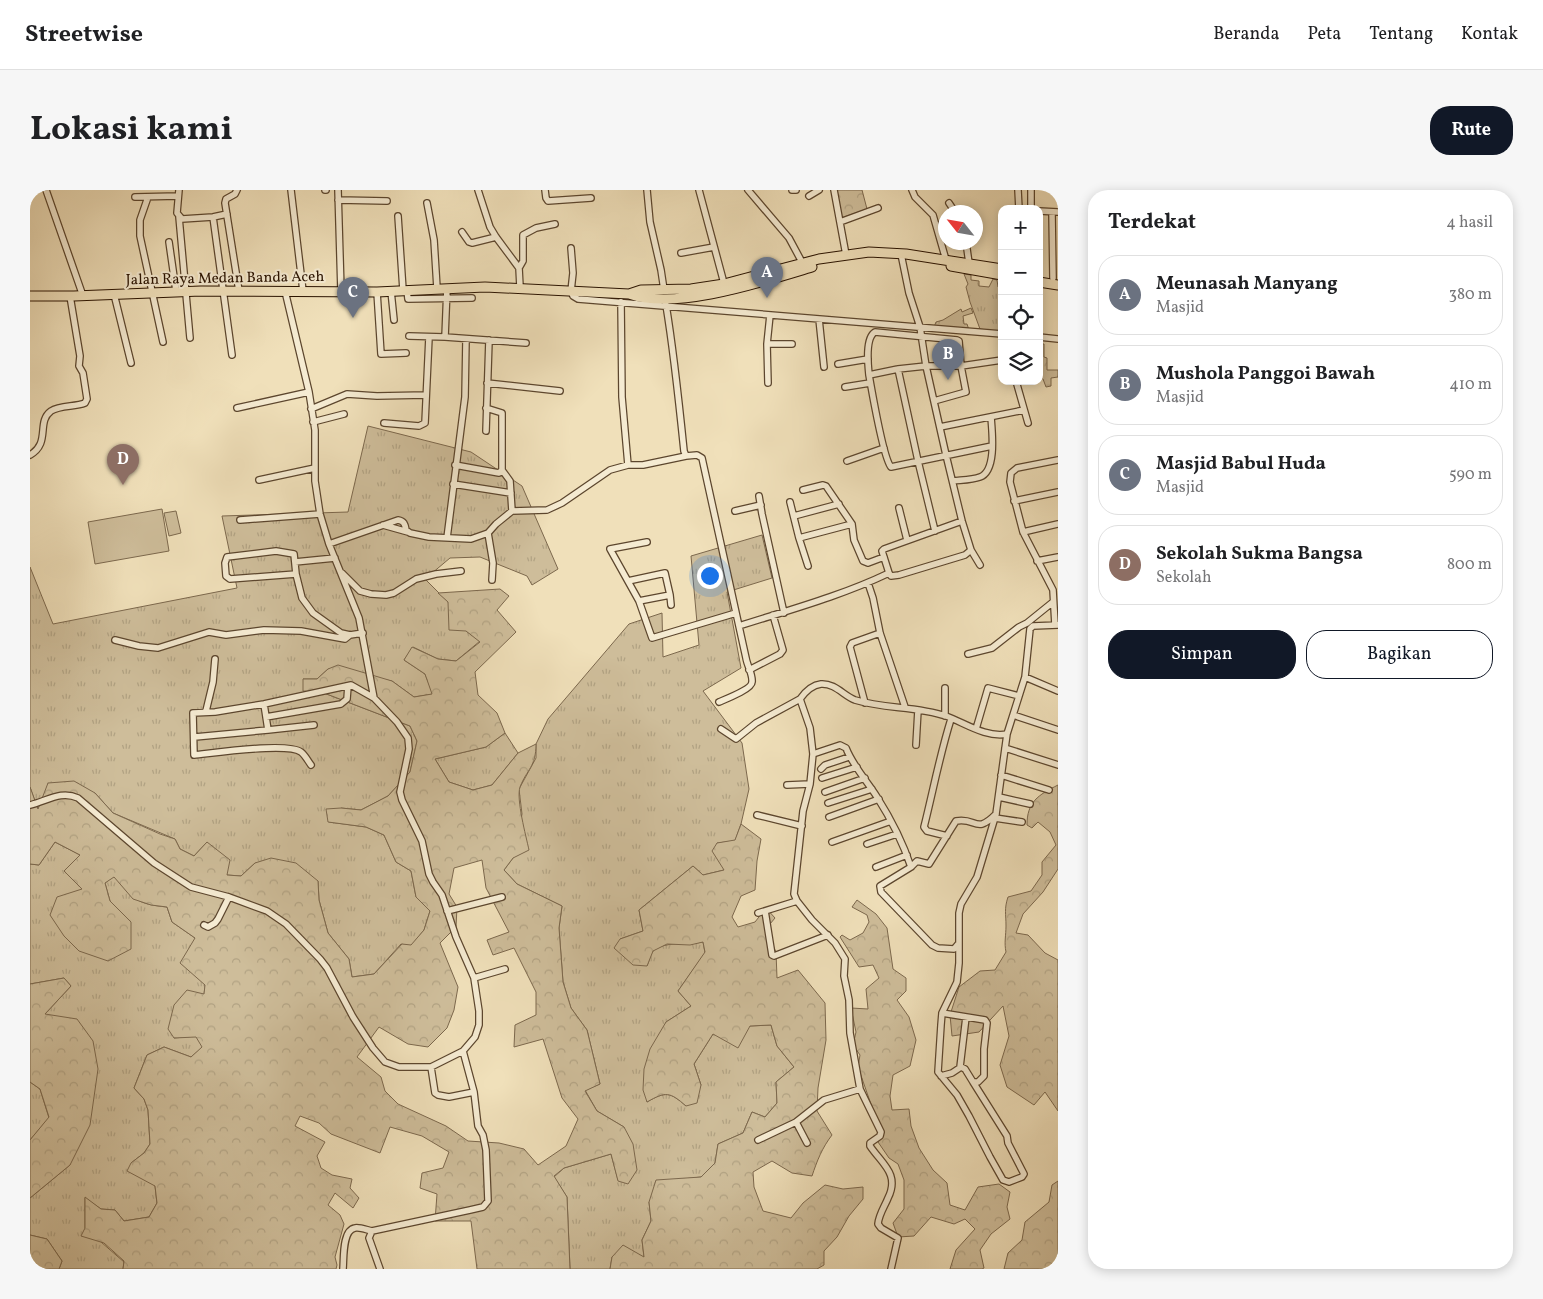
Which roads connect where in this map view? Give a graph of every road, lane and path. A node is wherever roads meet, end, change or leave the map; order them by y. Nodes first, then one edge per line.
1 (46, 190) edge
2 (237, 190) edge
3 (291, 190) edge
4 (338, 190) edge
5 (478, 190) edge
6 (546, 190) edge
7 (647, 190) edge
8 (699, 190) edge
9 (749, 190) edge
10 (819, 190) edge
11 (835, 190) edge
12 (912, 190) edge
13 (1018, 190) edge
14 (1031, 190) edge
15 (178, 193) edge
16 (809, 196) dead end
17 (135, 197) dead end
18 (148, 197) junction
19 (591, 198) dead end
20 (338, 200) junction
21 (387, 201) dead end
22 (427, 203) dead end
23 (1019, 205) edge
24 (1031, 205) edge
25 (878, 208) dead end
26 (1055, 212) edge
27 (227, 214) junction
28 (398, 216) dead end
29 (179, 217) junction
30 (213, 217) junction
31 (842, 221) junction
32 (555, 224) dead end
33 (462, 232) dead end
34 (496, 237) junction
35 (169, 242) dead end
36 (714, 247) junction
37 (571, 248) dead end
38 (967, 250) edge
39 (681, 254) dead end
40 (846, 255) junction
41 (901, 256) junction
42 (946, 260) junction
43 (819, 262) junction
44 (969, 263) junction
45 (803, 264) junction
46 (519, 268) junction
47 (998, 268) edge
48 (998, 274) edge
49 (766, 277) junction
50 (1043, 277) edge
51 (1056, 281) edge
52 (1043, 282) edge
53 (520, 287) junction
54 (442, 288) junction
55 (725, 288) junction
56 (285, 290) junction
57 (405, 290) junction
58 (664, 290) junction
59 (176, 291) junction
60 (186, 291) junction
61 (222, 291) junction
62 (239, 291) junction
63 (303, 291) junction
64 (341, 291) junction
65 (392, 291) junction
66 (571, 291) junction
67 (152, 292) junction
68 (377, 292) junction
69 (114, 294) junction
70 (629, 294) junction
71 (30, 296) edge
72 (70, 296) junction
73 (82, 296) junction
74 (446, 298) junction
75 (472, 298) dead end
76 (621, 302) junction
77 (666, 305) junction
78 (770, 315) junction
79 (819, 319) junction
80 (394, 320) dead end
81 (920, 326) junction
82 (998, 334) edge
83 (409, 336) dead end
84 (429, 336) junction
85 (922, 336) junction
86 (445, 337) junction
87 (1043, 337) edge
88 (190, 338) dead end
89 (466, 339) junction
90 (1058, 339) edge
91 (489, 340) junction
92 (163, 342) dead end
93 (526, 343) dead end
94 (767, 344) junction
95 (792, 344) dead end
96 (406, 353) dead end
97 (232, 356) dead end
98 (868, 359) junction
99 (998, 361) edge
100 (131, 363) dead end
101 (838, 364) dead end
102 (926, 366) junction
103 (961, 366) junction
104 (824, 367) dead end
105 (898, 369) junction
106 (869, 375) junction
107 (487, 383) junction
108 (768, 383) dead end
109 (870, 383) junction
110 (1017, 385) edge
111 (845, 387) dead end
112 (560, 391) dead end
113 (308, 392) junction
114 (426, 395) junction
115 (934, 400) junction
116 (237, 408) dead end
117 (486, 408) junction
118 (311, 409) junction
119 (1024, 410) junction
120 (344, 414) dead end
121 (991, 417) junction
122 (314, 422) junction
123 (384, 423) dead end
124 (1028, 423) dead end
125 (940, 427) junction
126 (486, 431) dead end
127 (992, 446) junction
128 (884, 448) junction
129 (30, 455) edge
130 (946, 455) junction
131 (686, 456) junction
132 (1058, 460) edge
133 (847, 461) dead end
134 (918, 462) junction
135 (455, 465) junction
136 (628, 465) junction
137 (315, 468) junction
138 (502, 470) junction
139 (259, 480) dead end
140 (952, 482) junction
141 (453, 484) junction
142 (802, 490) dead end
143 (1058, 492) edge
144 (511, 493) junction
145 (760, 496) dead end
146 (1014, 501) junction
147 (790, 502) dead end
148 (839, 504) junction
149 (761, 505) junction
150 (899, 508) dead end
151 (512, 511) junction
152 (735, 511) dead end
153 (320, 514) junction
154 (794, 516) junction
155 (240, 520) dead end
156 (962, 521) junction
157 (852, 524) junction
158 (1058, 524) edge
159 (382, 525) junction
160 (935, 530) junction
161 (408, 532) junction
162 (1023, 532) junction
163 (488, 533) junction
164 (447, 538) junction
165 (800, 538) junction
166 (907, 540) junction
167 (647, 542) dead end
168 (329, 544) junction
169 (971, 550) junction
170 (1058, 556) edge
171 (884, 557) junction
172 (334, 558) junction
173 (1037, 561) junction
174 (295, 562) junction
175 (980, 565) dead end
176 (808, 566) dead end
177 (461, 571) dead end
178 (340, 572) junction
179 (889, 573) junction
180 (296, 574) junction
181 (492, 580) dead end
182 (628, 581) junction
183 (868, 583) junction
184 (1055, 590) edge
185 (670, 595) junction
186 (639, 600) junction
187 (1053, 602) junction
188 (671, 605) dead end
189 (736, 613) junction
190 (784, 613) junction
191 (773, 615) junction
192 (1029, 625) junction
193 (1056, 625) edge
194 (739, 626) junction
195 (363, 633) junction
196 (880, 633) junction
197 (350, 635) junction
198 (115, 640) dead end
199 (968, 654) dead end
200 (215, 659) dead end
201 (749, 670) junction
202 (1025, 677) junction
203 (348, 686) junction
204 (945, 688) dead end
205 (1058, 691) edge
206 (1019, 696) junction
207 (374, 698) junction
208 (800, 699) junction
209 (719, 702) dead end
210 (865, 702) junction
211 (264, 704) junction
212 (905, 707) junction
213 (918, 710) junction
214 (206, 712) junction
215 (1013, 715) junction
216 (266, 717) junction
217 (948, 717) junction
218 (314, 725) dead end
219 (721, 729) dead end
220 (976, 729) junction
221 (268, 730) junction
222 (1058, 730) edge
223 (1007, 734) junction
224 (195, 737) junction
225 (916, 745) dead end
226 (1005, 748) junction
227 (813, 754) junction
228 (850, 757) junction
229 (311, 764) dead end
230 (1058, 765) edge
231 (857, 767) junction
232 (821, 769) dead end
233 (1001, 775) junction
234 (822, 778) dead end
235 (864, 778) junction
236 (810, 784) junction
237 (787, 785) dead end
238 (872, 789) junction
239 (1049, 790) dead end
240 (825, 792) dead end
241 (999, 797) junction
242 (879, 799) junction
243 (828, 802) dead end
244 (1030, 804) dead end
245 (30, 805) edge
246 (757, 815) dead end
247 (995, 816) junction
248 (829, 817) dead end
249 (890, 821) junction
250 (1022, 822) dead end
251 (802, 826) junction
252 (897, 834) junction
253 (947, 836) junction
254 (832, 842) dead end
255 (867, 844) dead end
256 (907, 855) junction
257 (876, 867) dead end
258 (911, 867) junction
259 (229, 897) junction
260 (502, 897) dead end
261 (797, 901) junction
262 (447, 911) junction
263 (765, 911) junction
264 (758, 913) dead end
265 (204, 925) dead end
266 (828, 935) junction
267 (959, 944) junction
268 (505, 969) dead end
269 (474, 978) junction
270 (942, 1013) junction
271 (966, 1017) junction
272 (463, 1051) junction
273 (431, 1067) junction
274 (960, 1067) junction
275 (941, 1076) junction
276 (973, 1082) junction
277 (860, 1089) junction
278 (474, 1092) junction
279 (796, 1122) junction
280 (758, 1140) dead end
281 (807, 1143) dead end
282 (372, 1231) junction
283 (343, 1269) edge
284 (380, 1269) edge
285 (891, 1269) edge

1 - 73 street
2 - 27 street
3 - 63 street
4 - 20 street
5 - 34 street
6 - 19 street
7 - 58 street
8 - 36 street
9 - 45 street
10 - 16 street
11 - 31 street
12 - 42 street
13 - 23 street
14 - 24 street
15 - 18 street
15 - 29 street
17 - 18 street
18 - 67 street
20 - 21 street
20 - 64 street
22 - 54 street
25 - 31 street
26 - 51 street
27 - 30 street
27 - 62 street
28 - 57 street
29 - 30 street
29 - 60 street
30 - 61 street
31 - 40 street
32 - 46 street
33 - 34 street
34 - 46 street
35 - 59 street
36 - 39 street
36 - 55 street
37 - 66 street
38 - 44 street
40 - 41 highway, Jalan Raya Medan Banda Aceh
40 - 43 highway, Jalan Raya Medan Banda Aceh
41 - 42 highway, Jalan Raya Medan Banda Aceh
41 - 43 highway, Jalan Raya Medan Banda Aceh
41 - 48 highway, Jalan Raya Medan Banda Aceh
41 - 81 street
42 - 44 highway, Jalan Raya Medan Banda Aceh
43 - 45 highway, Jalan Raya Medan Banda Aceh
43 - 49 highway, Jalan Raya Medan Banda Aceh
44 - 47 highway, Jalan Raya Medan Banda Aceh
45 - 49 highway, Jalan Raya Medan Banda Aceh
46 - 53 street
49 - 55 highway, Jalan Raya Medan Banda Aceh
50 - 51 highway
51 - 52 highway
53 - 54 highway, Jalan Raya Medan Banda Aceh
53 - 66 highway, Jalan Raya Medan Banda Aceh
54 - 57 highway, Jalan Raya Medan Banda Aceh
54 - 74 street
55 - 58 highway, Jalan Raya Medan Banda Aceh
55 - 70 highway, Jalan Raya Medan Banda Aceh
56 - 62 highway, Jalan Raya Medan Banda Aceh
56 - 63 highway, Jalan Raya Medan Banda Aceh
56 - 113 street
57 - 65 highway, Jalan Raya Medan Banda Aceh
57 - 74 street
58 - 70 highway, Jalan Raya Medan Banda Aceh
59 - 60 highway, Jalan Raya Medan Banda Aceh
59 - 67 highway, Jalan Raya Medan Banda Aceh
60 - 61 highway, Jalan Raya Medan Banda Aceh
60 - 88 street
61 - 62 highway, Jalan Raya Medan Banda Aceh
61 - 97 street
63 - 64 highway, Jalan Raya Medan Banda Aceh
64 - 68 highway, Jalan Raya Medan Banda Aceh
65 - 68 highway, Jalan Raya Medan Banda Aceh
65 - 80 street
66 - 70 highway, Jalan Raya Medan Banda Aceh
66 - 76 street
67 - 69 highway, Jalan Raya Medan Banda Aceh
67 - 92 street
68 - 96 street
69 - 73 highway, Jalan Raya Medan Banda Aceh
69 - 100 street
71 - 72 highway, Jalan Raya Medan Banda Aceh
72 - 73 highway, Jalan Raya Medan Banda Aceh
72 - 129 street
74 - 75 street
74 - 86 street
76 - 77 street
76 - 136 street
77 - 78 street
77 - 131 street
78 - 79 street
78 - 94 street
79 - 81 street
79 - 104 street
81 - 82 street
81 - 85 street
83 - 84 street
84 - 86 street
84 - 114 street
85 - 98 street
85 - 102 street
85 - 103 street
86 - 89 street
87 - 90 street
89 - 91 street
89 - 135 street
91 - 93 street
91 - 107 street
94 - 95 street
94 - 108 street
98 - 101 street
98 - 106 street
99 - 103 street
102 - 103 street
102 - 105 street
102 - 115 street
103 - 115 street
105 - 106 street
105 - 134 street
106 - 109 street
107 - 112 street
107 - 117 street
109 - 111 street
109 - 128 street
110 - 119 street
113 - 116 street
113 - 118 street
114 - 118 street
114 - 123 street
115 - 125 street
117 - 126 street
117 - 138 street
118 - 122 street
119 - 121 street
119 - 124 street
120 - 122 street
121 - 125 street
121 - 127 street
122 - 137 street
125 - 130 street
127 - 130 street
127 - 140 street
128 - 133 street
128 - 134 street
130 - 134 street
130 - 140 street
131 - 136 street
131 - 189 street
132 - 146 street
134 - 160 street
135 - 138 street
135 - 141 street
136 - 151 street
137 - 139 street
137 - 153 street
138 - 144 street
140 - 156 street
141 - 144 street
141 - 164 street
142 - 148 street
143 - 146 street
144 - 151 street
145 - 149 street
146 - 162 street
147 - 154 street
148 - 154 street
148 - 157 street
149 - 152 street
149 - 190 street
150 - 166 street
151 - 163 street
153 - 155 street
153 - 168 street
154 - 165 street
156 - 160 street
156 - 169 street
157 - 165 street
157 - 171 street
158 - 162 street
159 - 161 street
159 - 161 street
159 - 168 street
160 - 166 street
161 - 164 street
162 - 173 street
163 - 164 street
163 - 181 street
165 - 176 street
166 - 171 street
167 - 182 street
168 - 172 street
169 - 175 street
169 - 179 street
170 - 173 street
171 - 179 street
172 - 174 street
172 - 178 street
173 - 184 street
174 - 180 street
174 - 180 street
177 - 178 street
178 - 195 street
179 - 183 street
180 - 197 street
182 - 185 street
182 - 186 street
183 - 190 street
183 - 196 street
184 - 187 street
185 - 186 street
185 - 188 street
186 - 189 street
187 - 192 street
187 - 193 street
189 - 194 street
190 - 191 street
191 - 194 street
191 - 201 street
192 - 193 street
192 - 199 street
192 - 202 street
194 - 201 street
195 - 197 street
195 - 207 street
196 - 210 street
196 - 212 street
197 - 198 street
200 - 214 street
201 - 209 street
202 - 205 street
202 - 206 street
203 - 207 street
203 - 211 street
203 - 216 street
204 - 217 street
206 - 215 street
206 - 220 street
207 - 262 street
208 - 210 street
208 - 219 street
208 - 227 street
210 - 212 street
211 - 214 street
211 - 216 street
212 - 213 street
213 - 217 street
213 - 225 street
214 - 224 street
215 - 222 street
215 - 223 street
216 - 221 street
217 - 220 street
217 - 253 street
218 - 221 street
220 - 223 street
221 - 224 street
223 - 226 street
224 - 229 street
226 - 230 street
226 - 233 street
227 - 228 street
227 - 236 street
228 - 231 street
228 - 232 street
231 - 234 street
231 - 235 street
233 - 239 street
233 - 241 street
235 - 238 street
235 - 240 street
236 - 237 street
236 - 251 street
238 - 242 street
238 - 243 street
241 - 244 street
241 - 247 street
242 - 248 street
242 - 249 street
245 - 259 street
246 - 251 street
247 - 250 street
247 - 253 street
247 - 267 street
249 - 252 street
249 - 254 street
251 - 261 street
252 - 255 street
252 - 256 street
253 - 258 street
256 - 257 street
256 - 258 street
258 - 267 street
259 - 265 street
259 - 273 street
260 - 262 street
261 - 263 street
261 - 266 street
262 - 269 street
263 - 264 street
263 - 266 street
266 - 277 street
267 - 270 street
268 - 269 street
269 - 272 street
270 - 271 street
270 - 275 street
271 - 274 street
271 - 276 street
272 - 273 street
272 - 278 street
273 - 278 street
274 - 275 street
274 - 276 street
275 - 276 street
277 - 279 street
277 - 285 street
278 - 282 street
279 - 280 street
279 - 281 street
282 - 283 street
282 - 284 street

